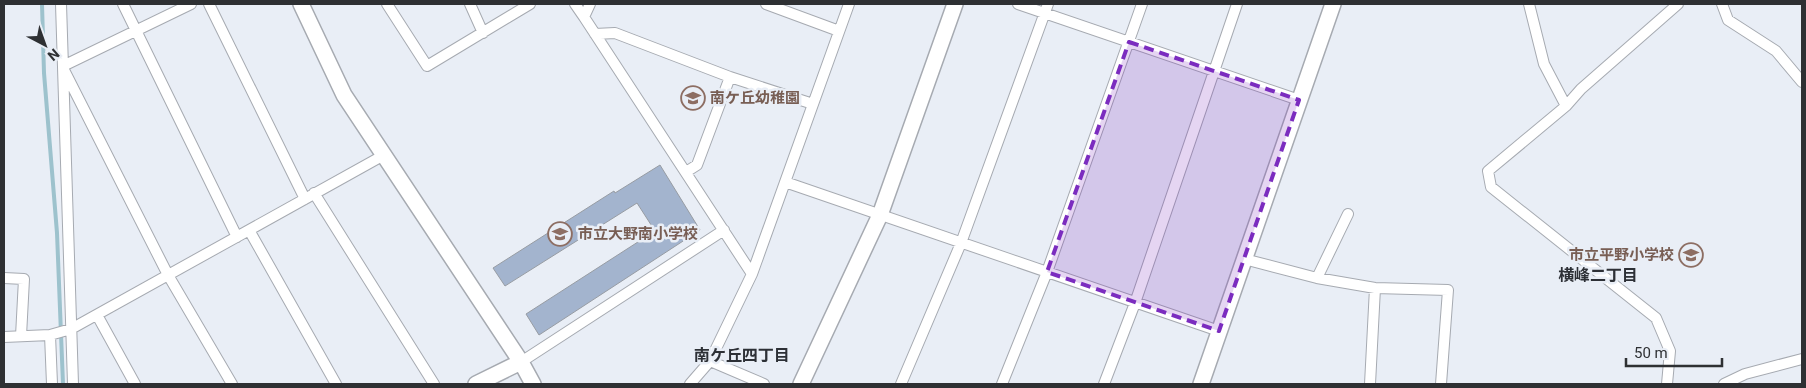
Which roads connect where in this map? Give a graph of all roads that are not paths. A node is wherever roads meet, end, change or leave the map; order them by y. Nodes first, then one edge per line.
1 (61, 4) edge
2 (123, 4) edge
3 (191, 4) edge
4 (209, 4) edge
5 (301, 4) edge
6 (387, 4) edge
7 (470, 4) edge
8 (530, 4) edge
9 (575, 4) edge
10 (590, 4) edge
11 (766, 4) edge
12 (849, 4) edge
13 (955, 4) edge
14 (1018, 4) edge
15 (1142, 4) edge
16 (1237, 4) edge
17 (1333, 4) edge
18 (1530, 4) edge
19 (1678, 4) edge
20 (1722, 4) edge
21 (1046, 8) edge
22 (584, 17) junction
23 (136, 30) junction
24 (839, 31) junction
25 (483, 33) junction
26 (595, 34) junction
27 (1129, 42) junction
28 (62, 66) junction
29 (1214, 71) junction
30 (730, 77) junction
31 (1802, 82) edge
32 (1299, 100) junction
33 (813, 104) junction
34 (1566, 106) junction
35 (384, 154) junction
36 (686, 172) junction
37 (785, 182) junction
38 (314, 193) junction
39 (305, 199) junction
40 (1348, 214) dead end
41 (880, 215) junction
42 (249, 230) junction
43 (724, 230) junction
44 (237, 236) junction
45 (961, 243) junction
46 (1244, 259) junction
47 (1047, 272) junction
48 (752, 274) junction
49 (168, 275) junction
50 (4, 278) edge
51 (1318, 278) junction
52 (1375, 288) junction
53 (1135, 303) junction
54 (97, 315) junction
55 (71, 329) junction
56 (1219, 331) junction
57 (50, 335) junction
58 (21, 336) junction
59 (4, 337) edge
60 (1802, 359) edge
61 (710, 361) junction
62 (520, 362) junction
63 (52, 384) edge
64 (73, 384) edge
65 (135, 384) edge
66 (232, 384) edge
67 (336, 384) edge
68 (434, 384) edge
69 (476, 384) edge
70 (533, 384) edge
71 (690, 384) edge
72 (764, 384) edge
73 (801, 384) edge
74 (901, 384) edge
75 (1002, 384) edge
76 (1104, 384) edge
77 (1201, 384) edge
78 (1370, 384) edge
79 (1442, 384) edge
80 (1667, 384) edge
81 (1724, 384) edge

1 - 28 street
2 - 23 street
3 - 23 street
4 - 39 street
5 - 35 street
6 - 25 street
7 - 25 street
8 - 25 street
9 - 22 street
10 - 22 street
11 - 24 street
12 - 24 street
13 - 41 street
14 - 21 street
15 - 27 street
16 - 29 street
17 - 32 street
18 - 34 street
19 - 34 street
20 - 31 street
21 - 27 street
21 - 45 street
22 - 26 street
23 - 28 street
23 - 44 street
24 - 33 street
26 - 30 street
26 - 36 street
27 - 29 street
27 - 47 street
28 - 49 street
28 - 55 street
29 - 32 street
29 - 53 street
30 - 33 street
30 - 36 street
32 - 46 street
33 - 37 street
34 - 80 street
35 - 38 street
35 - 62 street
36 - 43 street
37 - 41 street
37 - 48 street
38 - 39 street
38 - 68 street
39 - 42 street
40 - 51 street
41 - 45 street
41 - 73 street
42 - 44 street
42 - 67 street
43 - 48 street
43 - 62 street
44 - 49 street
45 - 47 street
45 - 74 street
46 - 51 street
46 - 56 street
47 - 53 street
47 - 75 street
48 - 61 street
49 - 54 street
49 - 66 street
50 - 58 street
51 - 52 street
52 - 78 street
52 - 79 street
53 - 56 street
53 - 76 street
54 - 55 street
54 - 65 street
55 - 57 street
55 - 64 street
56 - 77 street
57 - 58 street
57 - 63 street
58 - 59 street
60 - 81 street
61 - 71 street
61 - 72 street
62 - 69 street
62 - 70 street

